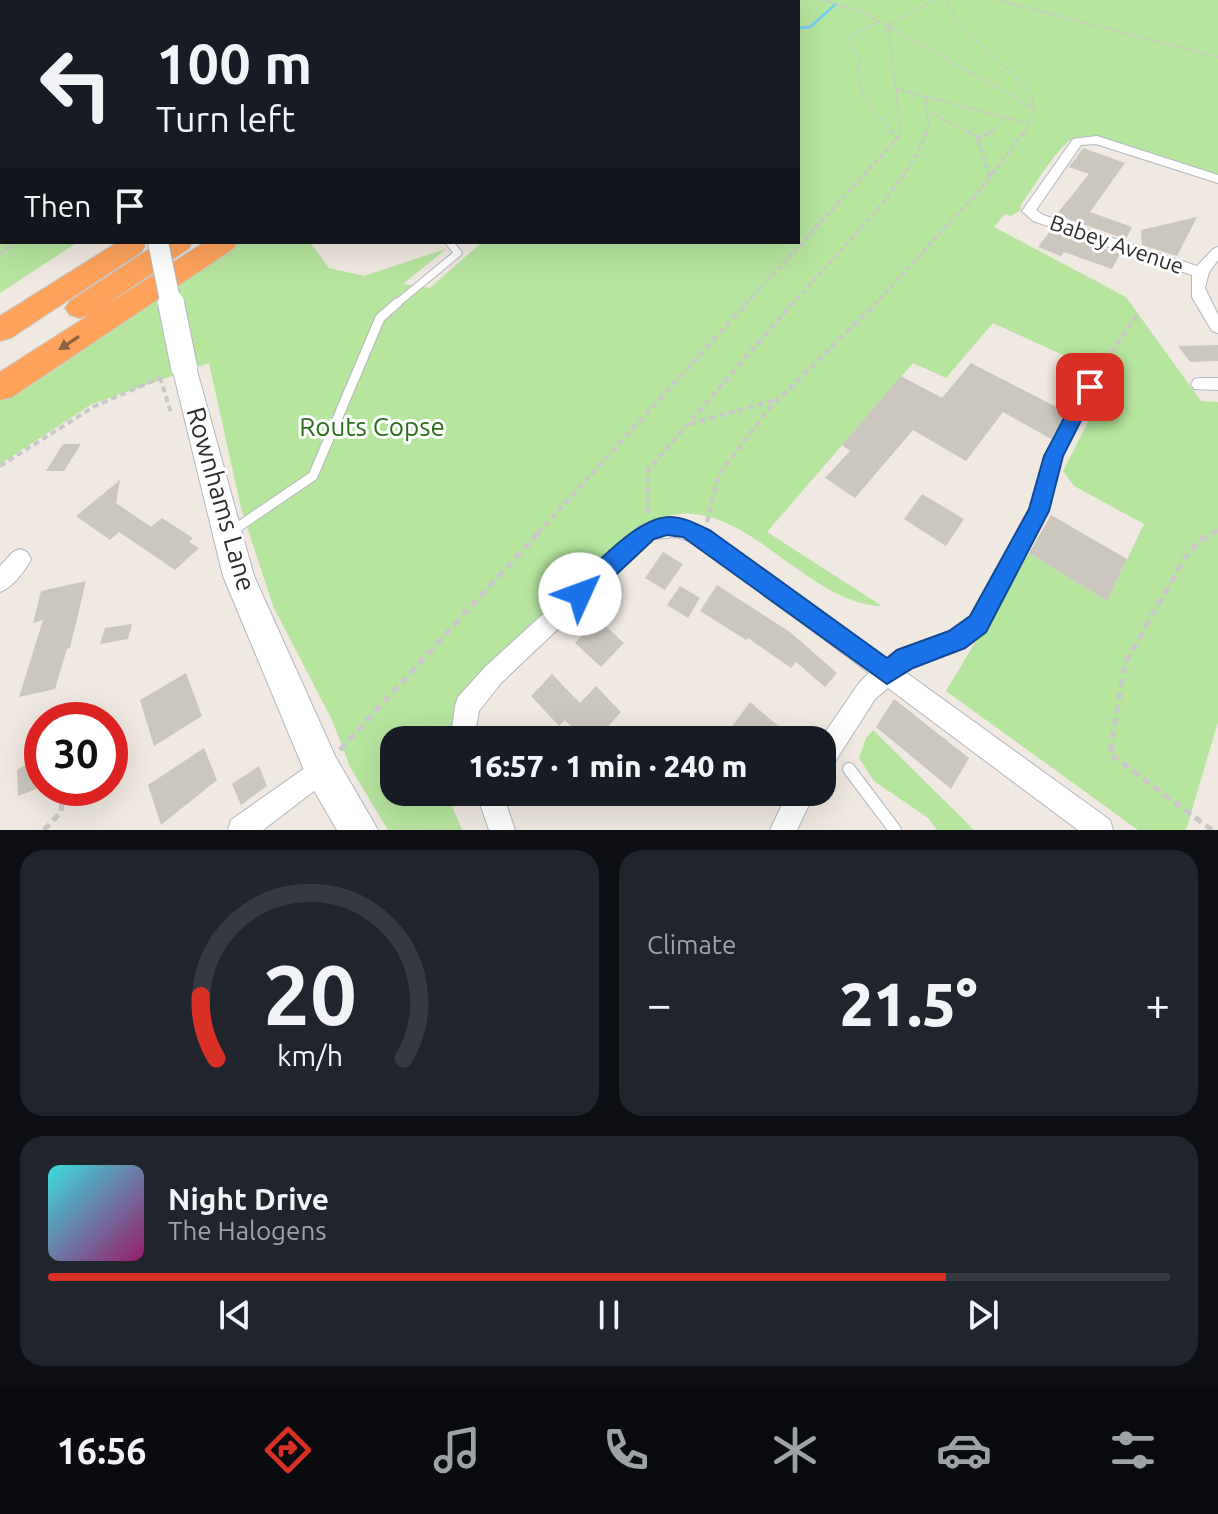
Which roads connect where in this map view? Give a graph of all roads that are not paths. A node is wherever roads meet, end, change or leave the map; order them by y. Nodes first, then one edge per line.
1 (1218, 179) edge
2 (93, 244) edge
3 (135, 244) edge
4 (158, 244) edge
5 (176, 244) edge
6 (221, 244) edge
7 (451, 244) edge
8 (1218, 252) edge
9 (1199, 272) junction
10 (0, 307) edge
11 (1218, 327) edge
12 (0, 330) edge
13 (0, 362) edge
14 (1090, 387) road end
15 (0, 388) edge
16 (226, 535) junction
17 (20, 559) dead end
18 (0, 582) edge
19 (887, 672) junction
20 (464, 726) edge
21 (836, 738) edge
22 (322, 769) junction
23 (849, 769) dead end
24 (494, 806) edge
25 (795, 806) edge
26 (241, 830) edge
27 (359, 830) edge
28 (502, 830) edge
29 (783, 830) edge
30 (895, 830) edge
31 (1100, 830) edge

1 - 9 street, Babey Avenue
2 - 10 highway
3 - 12 highway
4 - 16 street, Rownhams Lane, bridge
5 - 13 highway
6 -> 15 highway
7 - 16 lane
8 - 9 street
9 - 11 street
14 - 19 lane
16 - 22 street, Rownhams Lane
17 - 18 street
19 - 20 street
19 - 21 street
19 - 31 street
22 - 26 street
22 - 27 street, Rownhams Lane
23 - 30 lane
24 - 28 street
25 - 29 street

